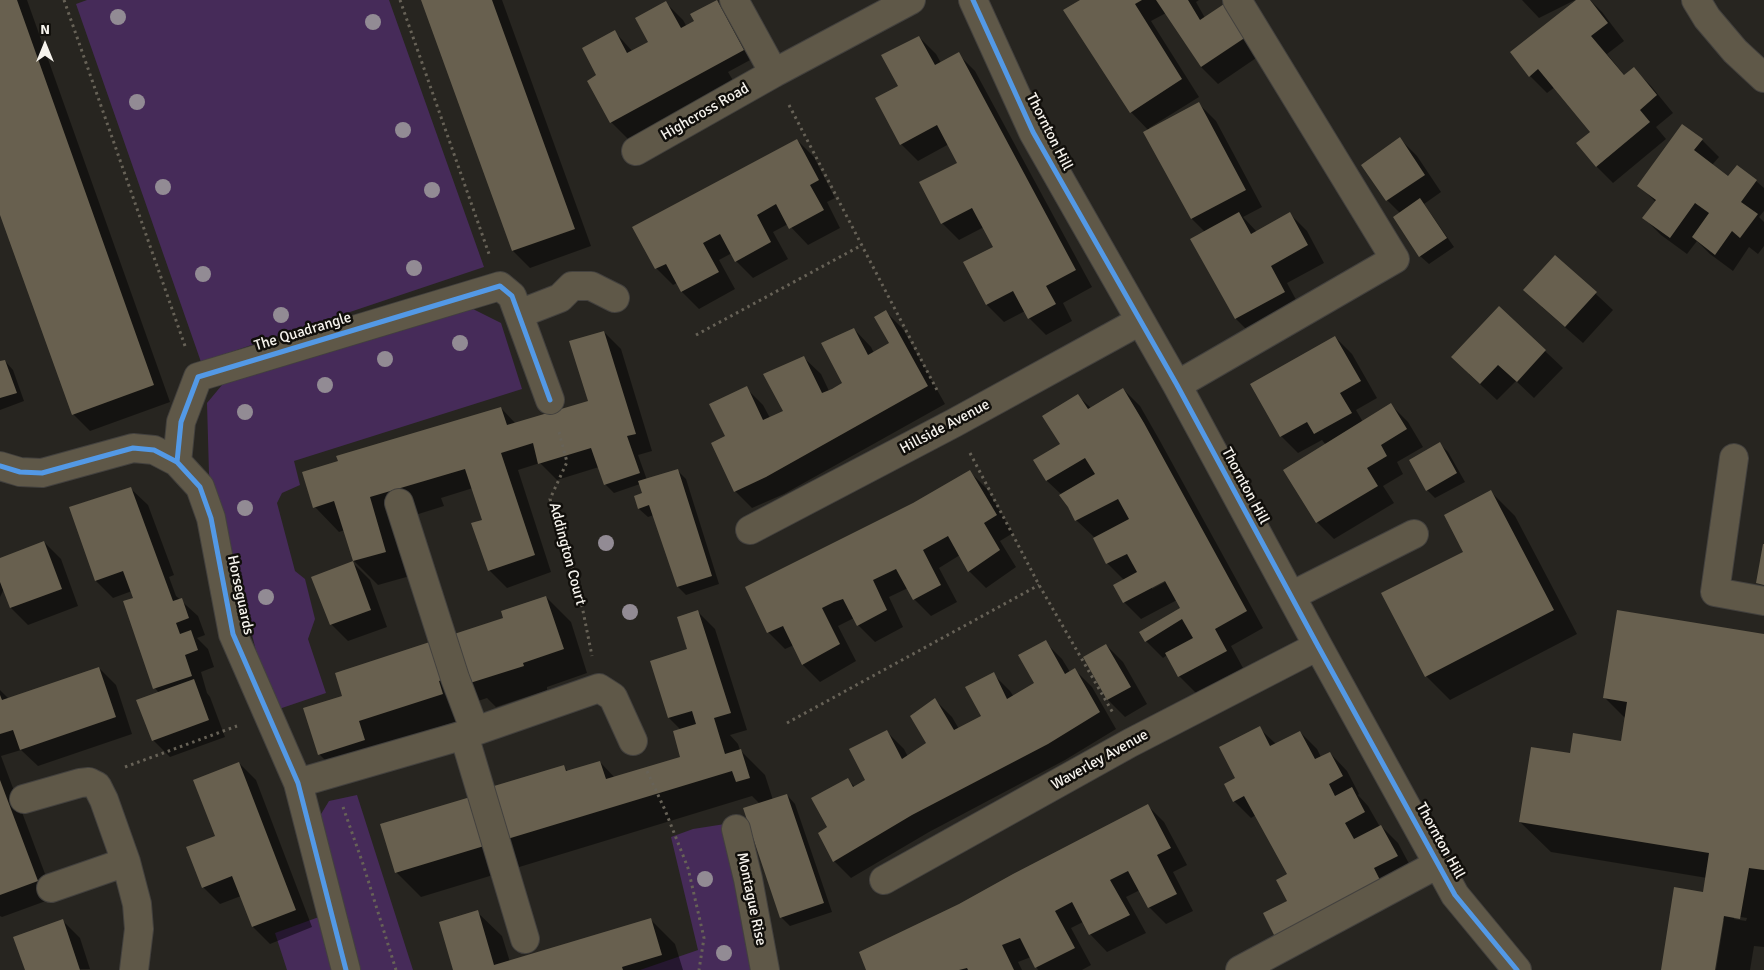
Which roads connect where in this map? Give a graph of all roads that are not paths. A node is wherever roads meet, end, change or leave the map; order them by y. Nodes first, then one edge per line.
1 (734, 0) edge
2 (911, 0) edge
3 (973, 0) edge
4 (1237, 0) edge
5 (1696, 0) edge
6 (774, 73) junction
7 (1764, 78) edge
8 (636, 151) dead end
9 (615, 298) dead end
10 (519, 314) junction
11 (1140, 321) junction
12 (1177, 385) junction
13 (550, 400) road end
14 (1734, 458) dead end
15 (176, 462) junction
16 (0, 466) edge
17 (399, 503) dead end
18 (750, 530) dead end
19 (1414, 534) dead end
20 (1291, 596) junction
21 (1764, 601) edge
22 (1318, 646) junction
23 (469, 734) junction
24 (633, 741) road end
25 (298, 783) junction
26 (24, 799) dead end
27 (736, 829) dead end
28 (126, 862) junction
29 (1438, 864) junction
30 (884, 880) dead end
31 (51, 888) dead end
32 (525, 938) dead end
33 (134, 970) edge
34 (346, 970) edge
35 (765, 970) edge
36 (1240, 970) edge
37 (1517, 970) edge

1 - 6 street
2 - 6 street, Highcross Road
3 - 11 street, Thornton Hill
4 - 12 street
5 - 7 street
6 - 8 street, Highcross Road
9 - 10 street
10 - 13 street
10 - 15 street, The Quadrangle
11 - 12 street, Thornton Hill
11 - 18 street, Hillside Avenue
12 - 20 street, Thornton Hill
14 - 21 street
15 - 16 street, Horseguards
15 - 25 street, Horseguards
17 - 23 street
19 - 20 street
20 - 22 street, Thornton Hill
22 - 29 street, Thornton Hill
22 - 30 street, Waverley Avenue
23 - 24 street
23 - 25 street
23 - 32 street
25 - 34 street, Horseguards
26 - 28 street
27 - 35 street, Montague Rise
28 - 31 street
28 - 33 street
29 - 36 street
29 - 37 street, Thornton Hill

